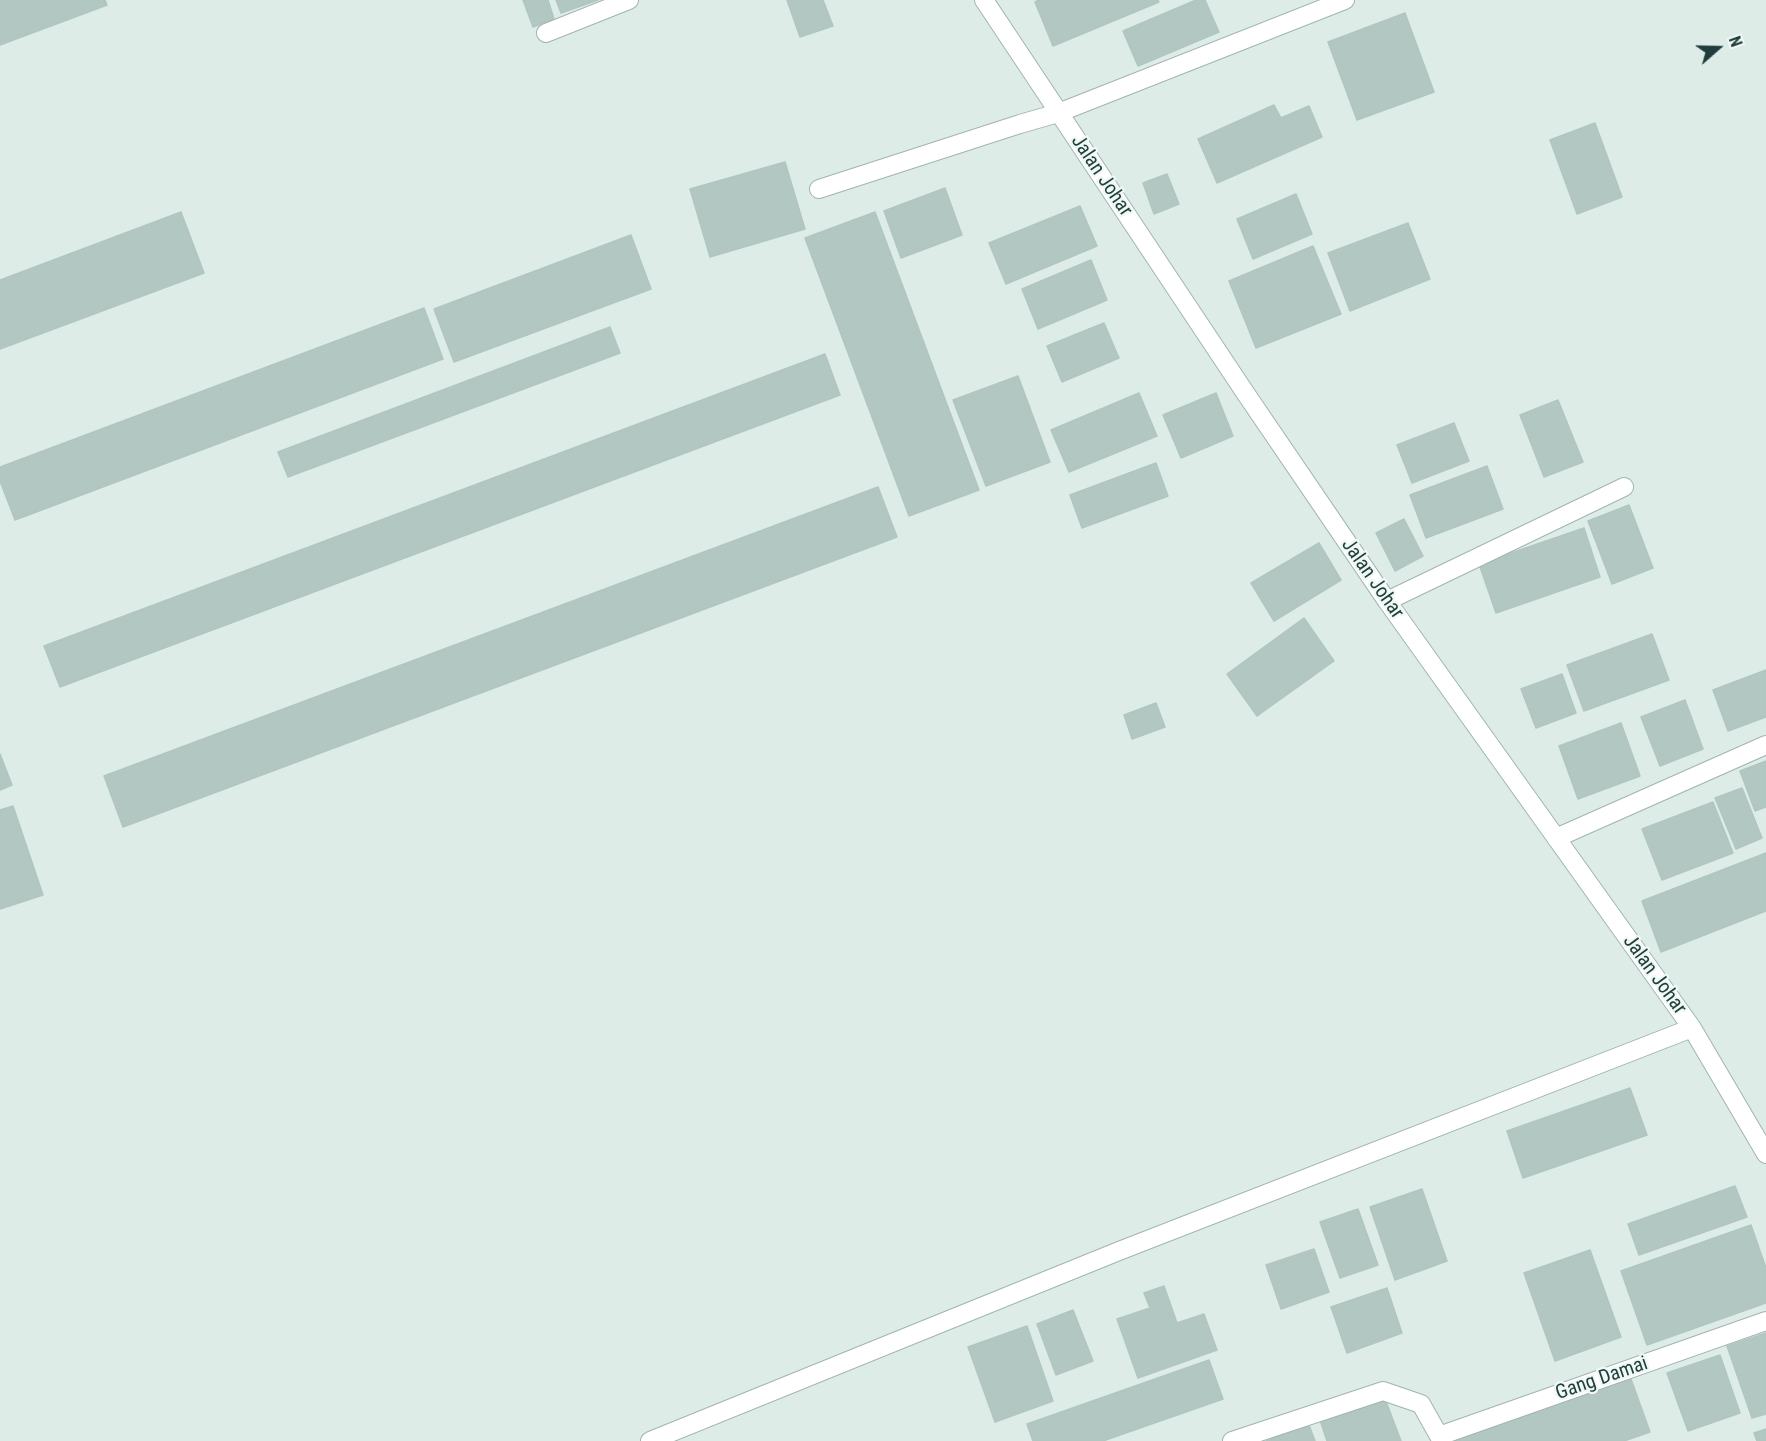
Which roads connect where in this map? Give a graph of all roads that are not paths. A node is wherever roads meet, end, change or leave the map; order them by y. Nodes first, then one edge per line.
1 (629, 0) edge
2 (984, 0) edge
3 (1345, 0) edge
4 (546, 33) dead end
5 (1058, 113) junction
6 (819, 189) dead end
7 (1624, 487) dead end
8 (1387, 601) junction
9 (1766, 745) edge
10 (1556, 838) junction
11 (1692, 1028) junction
12 (1766, 1154) edge
13 (1766, 1321) edge
14 (1439, 1439) edge
15 (650, 1441) edge
16 (1232, 1441) edge

1 - 4 street
2 - 5 street, Jalan Johar
3 - 5 street
5 - 6 street
5 - 8 street, Jalan Johar
7 - 8 street
8 - 10 street, Jalan Johar
9 - 10 street
10 - 11 street, Jalan Johar
11 - 12 street, Jalan Johar
11 - 15 street
13 - 14 street, Gang Damai
14 - 16 street, Gang Damai

